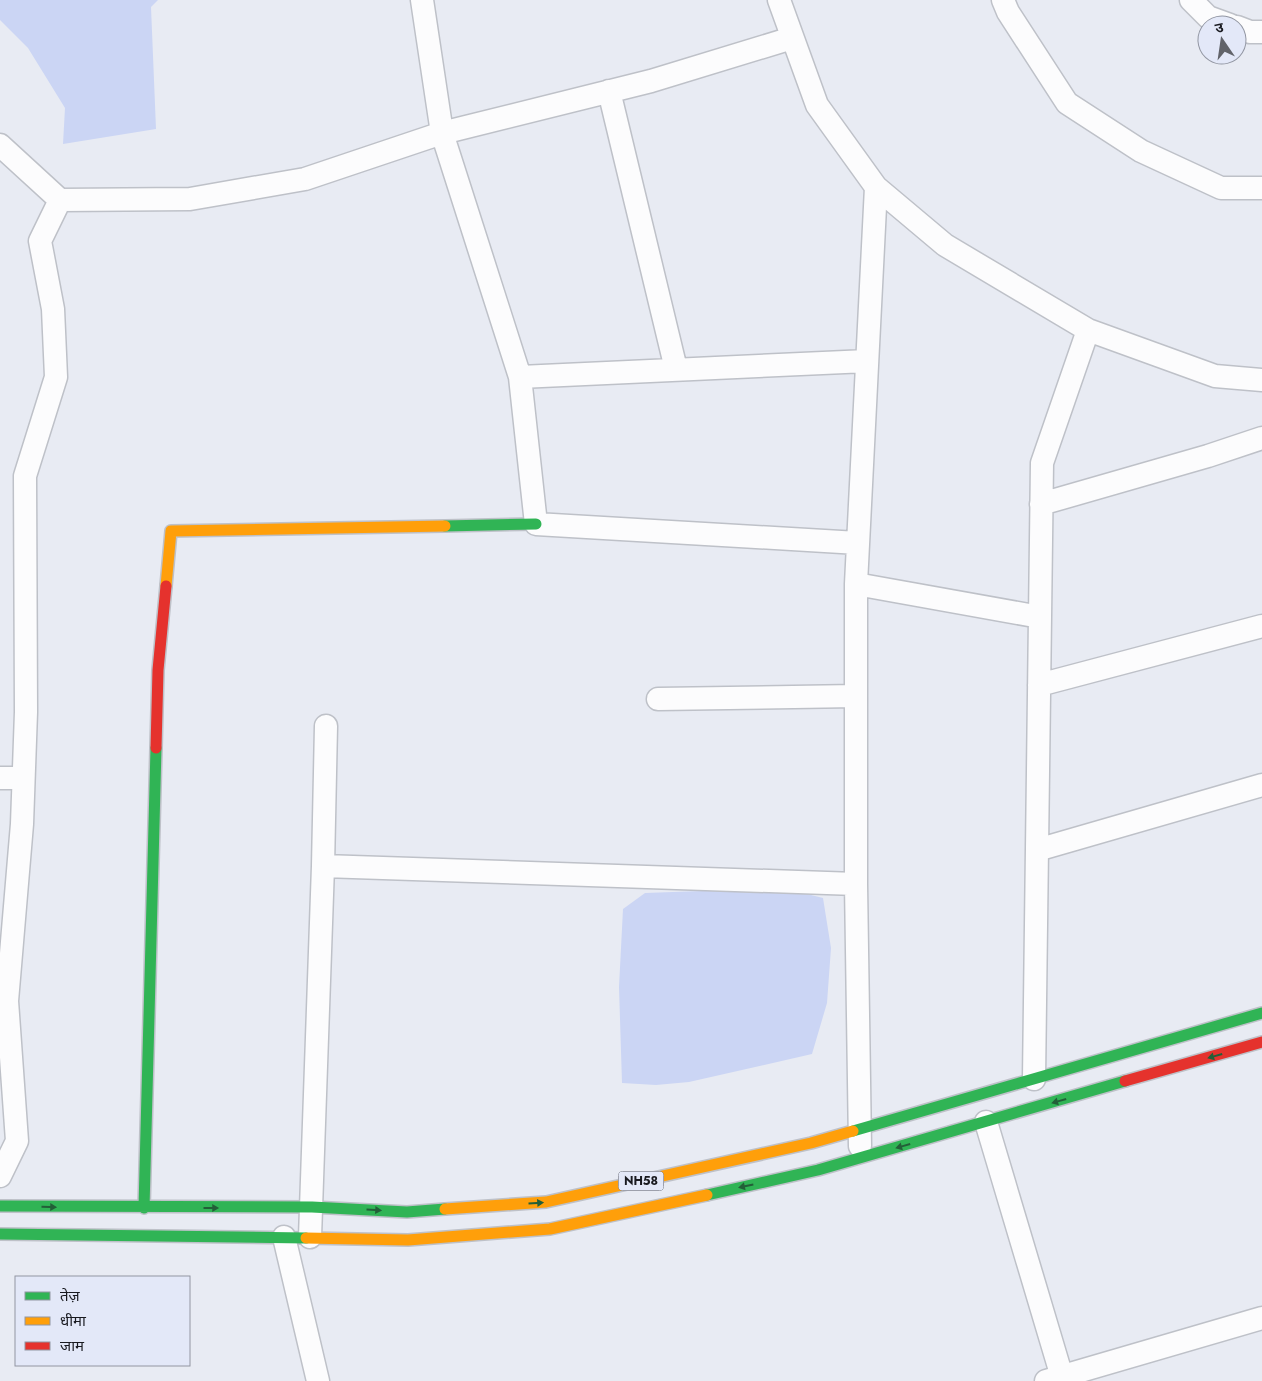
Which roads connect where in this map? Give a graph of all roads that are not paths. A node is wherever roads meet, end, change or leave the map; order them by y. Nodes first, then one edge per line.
1 (422, 0) edge
2 (779, 0) edge
3 (1004, 0) edge
4 (1191, 0) edge
5 (1206, 15) edge
6 (1247, 31) edge
7 (1262, 32) edge
8 (792, 38) junction
9 (609, 91) junction
10 (442, 133) junction
11 (0, 145) edge
12 (876, 187) junction
13 (1262, 188) edge
14 (60, 200) junction
15 (1088, 330) junction
16 (867, 361) junction
17 (676, 369) junction
18 (520, 376) junction
19 (1262, 380) edge
20 (1262, 438) edge
21 (1041, 504) junction
22 (536, 524) junction
23 (858, 543) junction
24 (856, 584) junction
25 (1040, 616) junction
26 (1262, 626) edge
27 (1039, 685) junction
28 (856, 696) junction
29 (658, 699) dead end
30 (326, 726) dead end
31 (0, 778) edge
32 (23, 778) junction
33 (1262, 785) edge
34 (1037, 850) junction
35 (323, 866) junction
36 (856, 884) junction
37 (7, 915) edge
38 (1262, 1013) edge
39 (1262, 1042) edge
40 (5, 1045) edge
41 (1034, 1079) junction
42 (986, 1122) junction
43 (859, 1129) junction
44 (860, 1158) junction
45 (0, 1176) edge
46 (0, 1206) edge
47 (144, 1208) junction
48 (312, 1208) junction
49 (0, 1234) edge
50 (284, 1237) junction
51 (310, 1237) junction
52 (1262, 1318) edge
53 (1053, 1380) edge
54 (318, 1381) edge

1 - 10 street
2 - 8 street
3 - 13 street
4 - 5 street
6 - 7 street
8 - 9 street
8 - 12 street
9 - 10 street
9 - 17 street
10 - 14 street
10 - 18 street
11 - 14 street
12 - 15 street
12 - 16 street
14 - 32 street
15 - 19 street
15 - 21 street
16 - 17 street
16 - 23 street
17 - 18 street
18 - 22 street
20 - 21 street
21 - 25 street
22 - 23 street
22 - 47 main road
23 - 24 street
24 - 25 street
24 - 28 street
25 - 27 street
26 - 27 street
27 - 34 street
28 - 29 street
28 - 36 street
30 - 35 street
31 - 32 street
32 - 37 street
33 - 34 street
34 - 41 street
35 - 36 street
35 - 48 street
36 - 43 street
37 - 40 street
38 - 41 main road, NH58
39 -> 42 main road, NH58
40 - 45 street
41 - 43 main road, NH58
42 -> 44 main road, NH58
42 - 53 street
43 - 44 street
48 -> 43 main road, NH58
44 -> 51 main road, NH58
46 -> 47 main road, NH58
47 -> 48 main road, NH58
48 - 51 street
49 - 50 main road, NH58
50 - 51 main road, NH58
50 - 54 street
52 - 53 street

